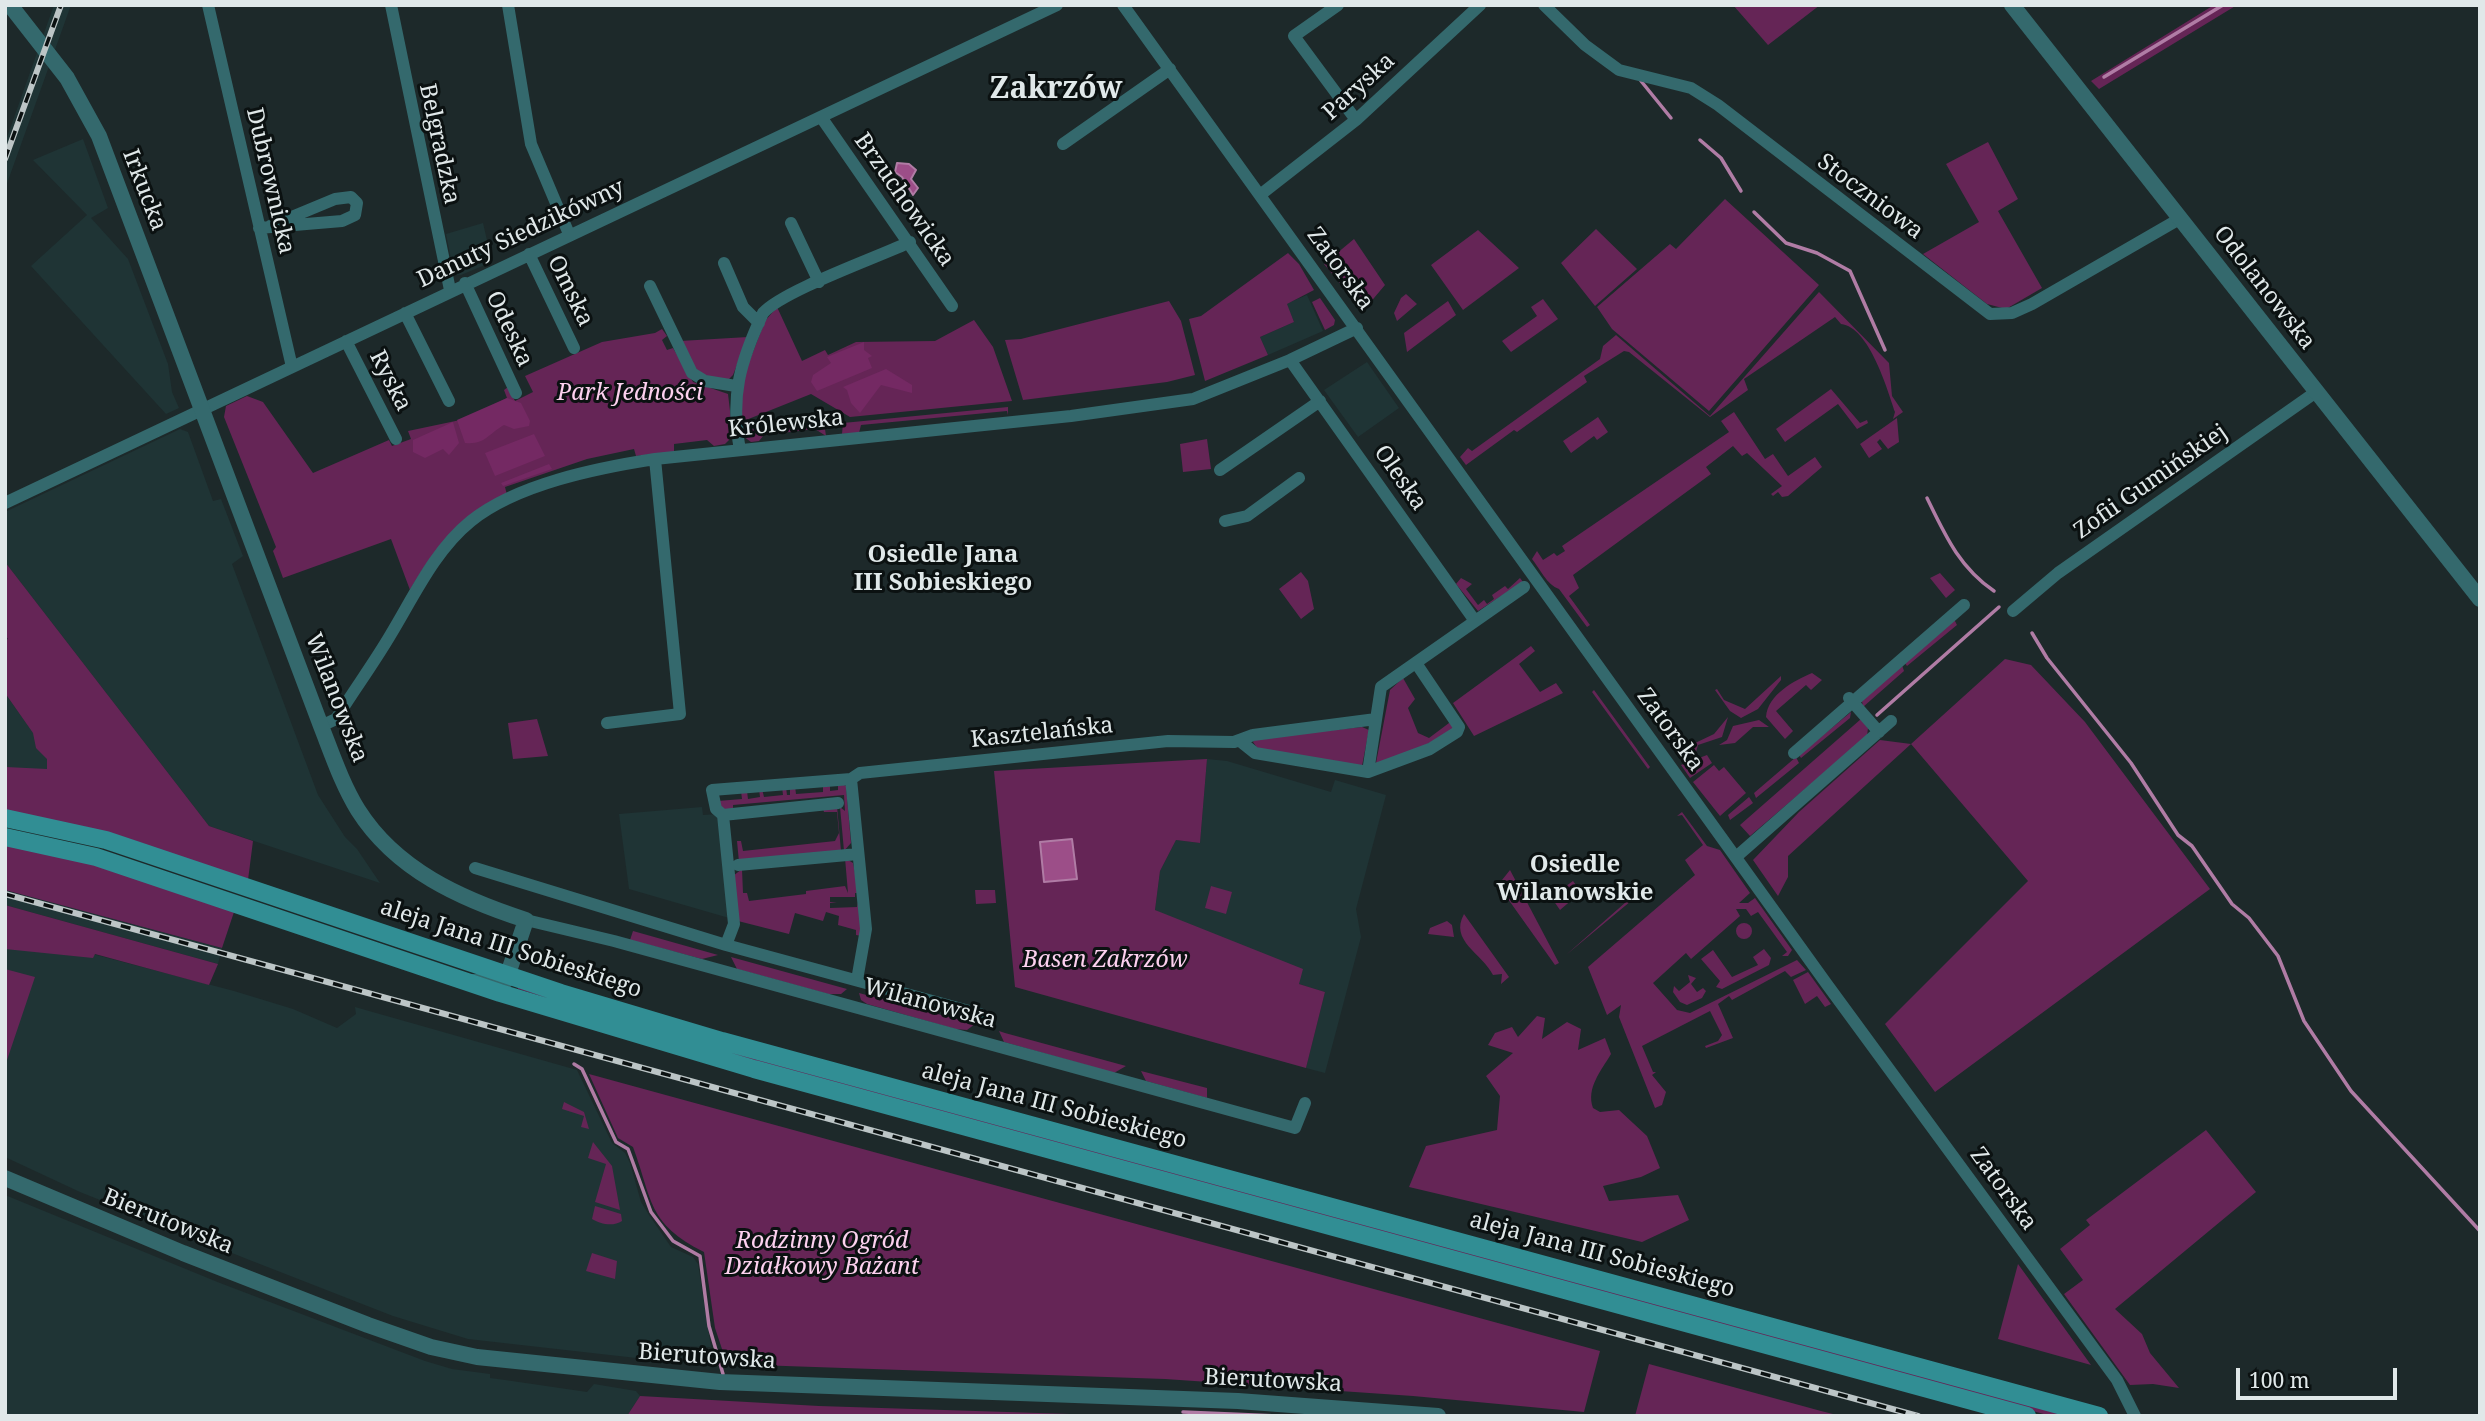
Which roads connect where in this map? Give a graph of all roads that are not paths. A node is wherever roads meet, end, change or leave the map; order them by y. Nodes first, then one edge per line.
1 (10, 5) edge
2 (208, 5) edge
3 (391, 5) edge
4 (508, 5) edge
5 (1057, 5) edge
6 (1123, 5) edge
7 (1338, 5) edge
8 (1480, 5) edge
9 (1544, 5) edge
10 (2012, 5) edge
11 (1170, 69) junction
12 (821, 117) junction
13 (1356, 120) junction
14 (1063, 144) dead end
15 (1260, 195) junction
16 (2180, 218) junction
17 (791, 223) dead end
18 (265, 227) junction
19 (569, 234) junction
20 (910, 242) junction
21 (529, 254) junction
22 (724, 263) dead end
23 (819, 282) junction
24 (465, 284) junction
25 (650, 286) dead end
26 (450, 290) junction
27 (951, 306) dead end
28 (405, 313) junction
29 (759, 323) junction
30 (1357, 328) junction
31 (346, 341) junction
32 (574, 348) dead end
33 (1290, 360) junction
34 (292, 367) junction
35 (736, 386) junction
36 (2316, 392) junction
37 (516, 393) dead end
38 (449, 401) dead end
39 (1320, 401) junction
40 (203, 408) junction
41 (396, 439) dead end
42 (740, 450) junction
43 (655, 459) junction
44 (1220, 470) dead end
45 (1299, 478) dead end
46 (5, 503) edge
47 (1225, 521) dead end
48 (1524, 587) dead end
49 (2480, 599) edge
50 (1964, 606) dead end
51 (2013, 611) dead end
52 (1475, 621) junction
53 (1416, 663) junction
54 (1851, 700) junction
55 (1376, 719) junction
56 (1891, 721) dead end
57 (607, 723) dead end
58 (321, 726) junction
59 (1879, 732) junction
60 (1240, 741) junction
61 (1794, 753) dead end
62 (1368, 772) junction
63 (851, 779) junction
64 (838, 803) dead end
65 (723, 815) junction
66 (5, 818) edge
67 (5, 837) edge
68 (858, 854) junction
69 (1736, 857) junction
70 (738, 865) dead end
71 (475, 868) dead end
72 (526, 920) junction
73 (726, 945) junction
74 (510, 975) junction
75 (857, 980) junction
76 (467, 982) junction
77 (980, 1014) dead end
78 (1305, 1103) dead end
79 (5, 1178) edge
80 (1438, 1416) edge
81 (2027, 1416) edge
82 (2099, 1416) edge
83 (2134, 1416) edge

1 - 40 street, Irkucka
2 - 18 street, Dubrownicka
3 - 26 street, Belgradzka
4 - 19 street
5 - 12 street, Danuty Siedzikówny
6 - 11 street, Zatorska
7 - 13 street
8 - 13 street, Paryska
9 - 16 street, Stoczniowa
10 - 16 street, Odolanowska
11 - 14 street
11 - 15 street, Zatorska
12 - 19 street, Danuty Siedzikówny
12 - 20 street, Brzuchowicka
13 - 15 street, Paryska
15 - 30 street, Zatorska
16 - 36 street, Odolanowska
17 - 23 street
18 - 18 street
18 - 34 street, Dubrownicka
19 - 21 street, Danuty Siedzikówny
20 - 23 street
20 - 27 street, Brzuchowicka
21 - 24 street, Danuty Siedzikówny
21 - 32 street, Omska
22 - 29 street
23 - 29 street
24 - 26 street, Danuty Siedzikówny
24 - 37 street, Odeska
25 - 35 street
26 - 28 street, Danuty Siedzikówny
28 - 31 street, Danuty Siedzikówny
28 - 38 street
29 - 35 street
30 - 33 street, Królewska
30 - 69 street, Zatorska
31 - 34 street, Danuty Siedzikówny
31 - 41 street, Ryska
33 - 39 street, Oleska
33 - 42 street, Królewska
34 - 40 street, Danuty Siedzikówny
35 - 42 street
36 - 49 street, Odolanowska
36 - 51 street, Zofii Gumińskiej
39 - 44 street
39 - 52 street, Oleska
40 - 46 street, Danuty Siedzikówny
40 - 58 street, Wilanowska
42 - 43 street, Królewska
43 - 57 street
43 - 58 street, Królewska
45 - 47 street
48 - 52 street
50 - 54 street
52 - 53 street
53 - 55 street
53 - 62 street
54 - 59 street
54 - 61 street
55 - 60 street, Kasztelańska
55 - 62 street
56 - 59 street
58 - 72 street, Wilanowska
59 - 69 street
60 - 62 street, Kasztelańska
60 - 63 street, Kasztelańska
63 - 65 street, Kasztelańska
63 - 68 street
64 - 65 street
65 - 73 street
66 - 74 main road, aleja Jana III Sobieskiego
67 - 76 main road, aleja Jana III Sobieskiego
68 - 70 street
68 - 75 street
69 - 83 street, Zatorska
71 - 73 street
72 - 74 street
72 - 78 street, Wilanowska
73 - 75 street
74 - 76 street
74 - 82 main road, aleja Jana III Sobieskiego
75 - 77 street
76 - 81 main road, aleja Jana III Sobieskiego
79 - 80 street, Bierutowska

